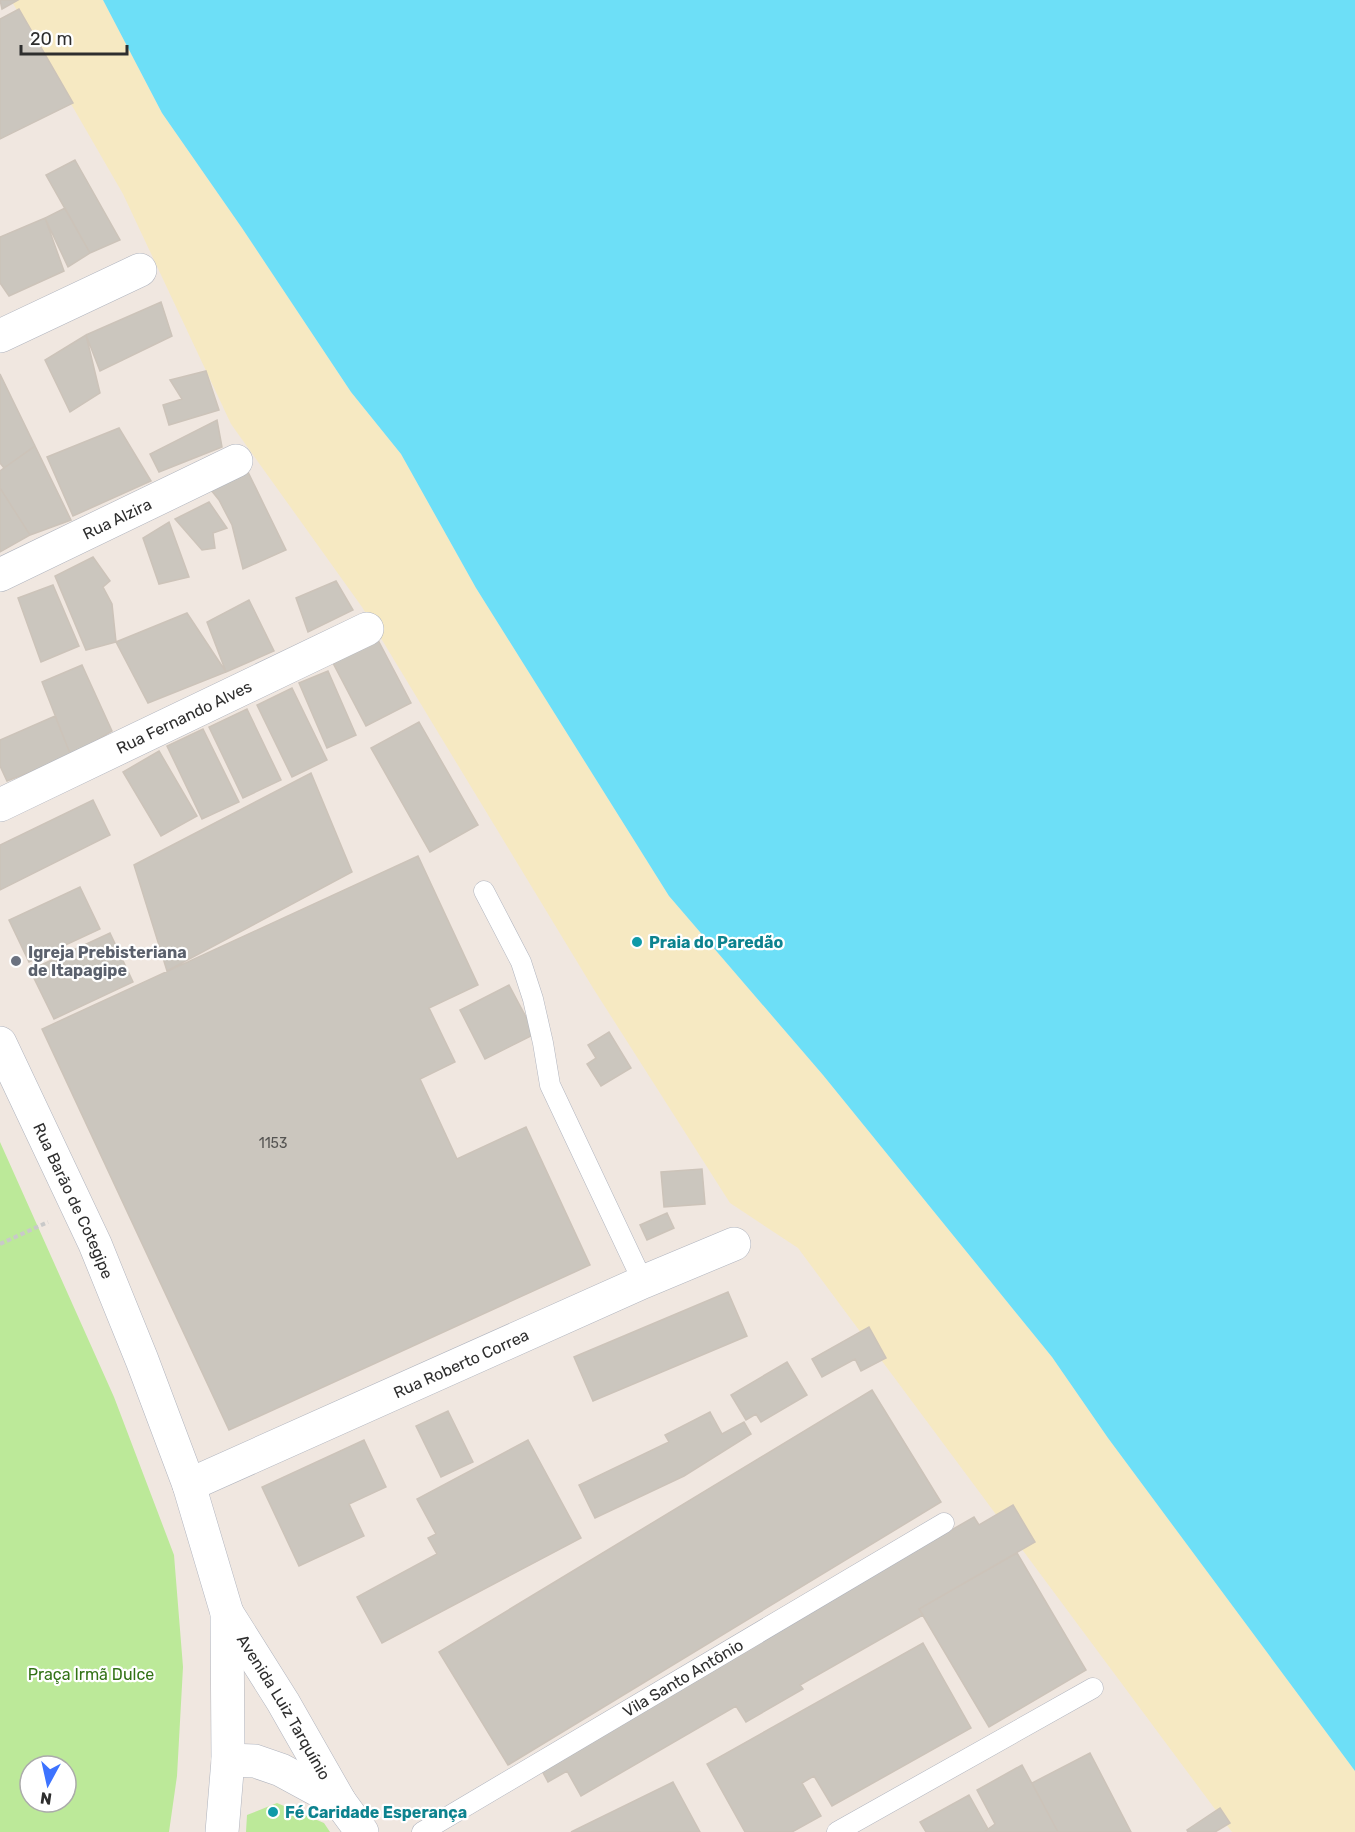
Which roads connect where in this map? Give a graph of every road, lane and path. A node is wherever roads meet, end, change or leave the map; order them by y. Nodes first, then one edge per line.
1 (140, 270) dead end
2 (0, 336) edge
3 (236, 461) dead end
4 (0, 575) edge
5 (367, 629) dead end
6 (0, 805) edge
7 (484, 891) dead end
8 (0, 1042) edge
9 (79, 1209) junction
10 (0, 1244) edge
11 (735, 1244) dead end
12 (643, 1282) junction
13 (189, 1485) junction
14 (944, 1523) dead end
15 (227, 1613) junction
16 (1093, 1688) dead end
17 (228, 1760) junction
18 (340, 1802) junction
19 (222, 1832) edge
20 (362, 1832) edge
21 (422, 1832) edge
22 (837, 1832) edge

1 - 2 street
3 - 4 street, Rua Alzira
5 - 6 street, Rua Fernando Alves
7 - 12 lane
8 - 9 street, Rua Barão de Cotegipe
9 - 10 path
9 - 13 street, Rua Barão de Cotegipe
11 - 12 street, Rua Roberto Correa
12 - 13 street, Rua Roberto Correa
13 - 15 street
14 - 21 lane, Vila Santo Antônio
15 - 17 street
15 - 18 street, Avenida Luiz Tarquínio
16 - 22 lane
17 - 18 street, Avenida Luiz Tarquínio
17 - 19 street
18 - 20 street, Avenida Luiz Tarquínio

